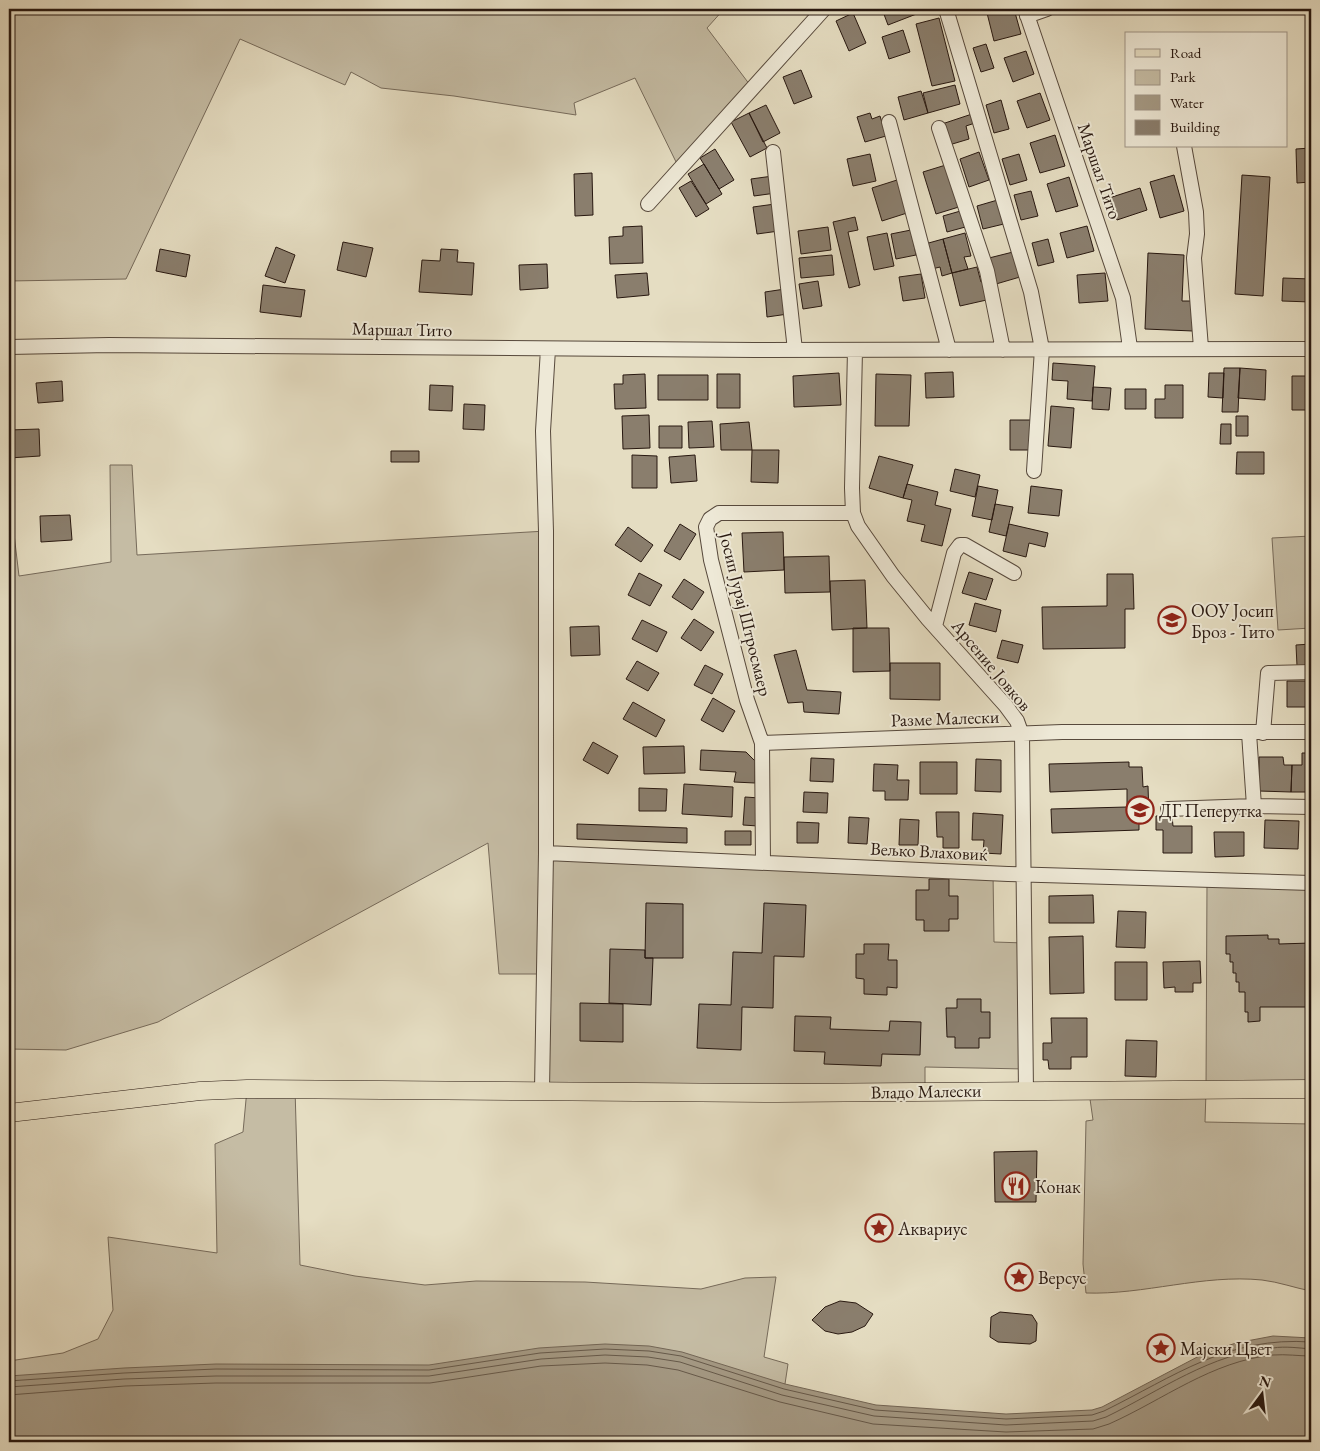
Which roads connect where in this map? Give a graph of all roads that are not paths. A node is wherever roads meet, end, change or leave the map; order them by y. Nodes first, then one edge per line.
1 (824, 9) edge
2 (946, 9) edge
3 (1047, 9) edge
4 (1026, 12) edge
5 (889, 122) dead end
6 (938, 128) dead end
7 (1184, 148) edge
8 (773, 152) dead end
9 (648, 204) dead end
10 (9, 347) edge
11 (1130, 348) junction
12 (1201, 348) junction
13 (548, 349) junction
14 (1042, 349) junction
15 (1311, 349) edge
16 (795, 350) junction
17 (855, 350) junction
18 (949, 350) junction
19 (1003, 350) junction
20 (1034, 472) dead end
21 (853, 513) junction
22 (1014, 573) dead end
23 (935, 626) junction
24 (1311, 672) edge
25 (1311, 732) edge
26 (1256, 733) junction
27 (1022, 735) junction
28 (762, 742) junction
29 (1254, 806) junction
30 (1311, 807) edge
31 (1168, 809) dead end
32 (546, 853) junction
33 (763, 862) junction
34 (1024, 874) junction
35 (1311, 883) edge
36 (1311, 1089) edge
37 (542, 1090) junction
38 (1026, 1091) junction
39 (9, 1113) edge

1 - 9 street
2 - 14 street
3 - 4 street
4 - 11 street, Маршал Тито
5 - 18 street
6 - 19 street
7 - 12 street
8 - 16 street
10 - 13 street, Маршал Тито
11 - 12 street, Маршал Тито
11 - 14 street, Маршал Тито
12 - 15 street, Маршал Тито
13 - 16 street, Маршал Тито
13 - 32 street
14 - 19 street, Маршал Тито
14 - 20 street
16 - 17 street, Маршал Тито
17 - 18 street, Маршал Тито
17 - 21 street, Арсение Јовков
18 - 19 street, Маршал Тито
21 - 23 street, Арсение Јовков
21 - 28 street, Јосип Јурај Штросмаер
22 - 23 street
23 - 27 street, Арсение Јовков
24 - 26 street
25 - 26 street, Разме Малески
26 - 27 street, Разме Малески
26 - 29 street
27 - 28 street, Разме Малески
27 - 34 street, Арсение Јовков
28 - 33 street, Јосип Јурај Штросмаер
29 - 30 street
29 - 31 street
32 - 33 street, Вељко Влаховиќ
32 - 37 street
33 - 34 street, Вељко Влаховиќ
34 - 35 street, Вељко Влаховиќ
34 - 38 street, Арсение Јовков
36 - 38 main road, Владо Малески
37 - 38 main road, Владо Малески
37 - 39 main road, Владо Малески

